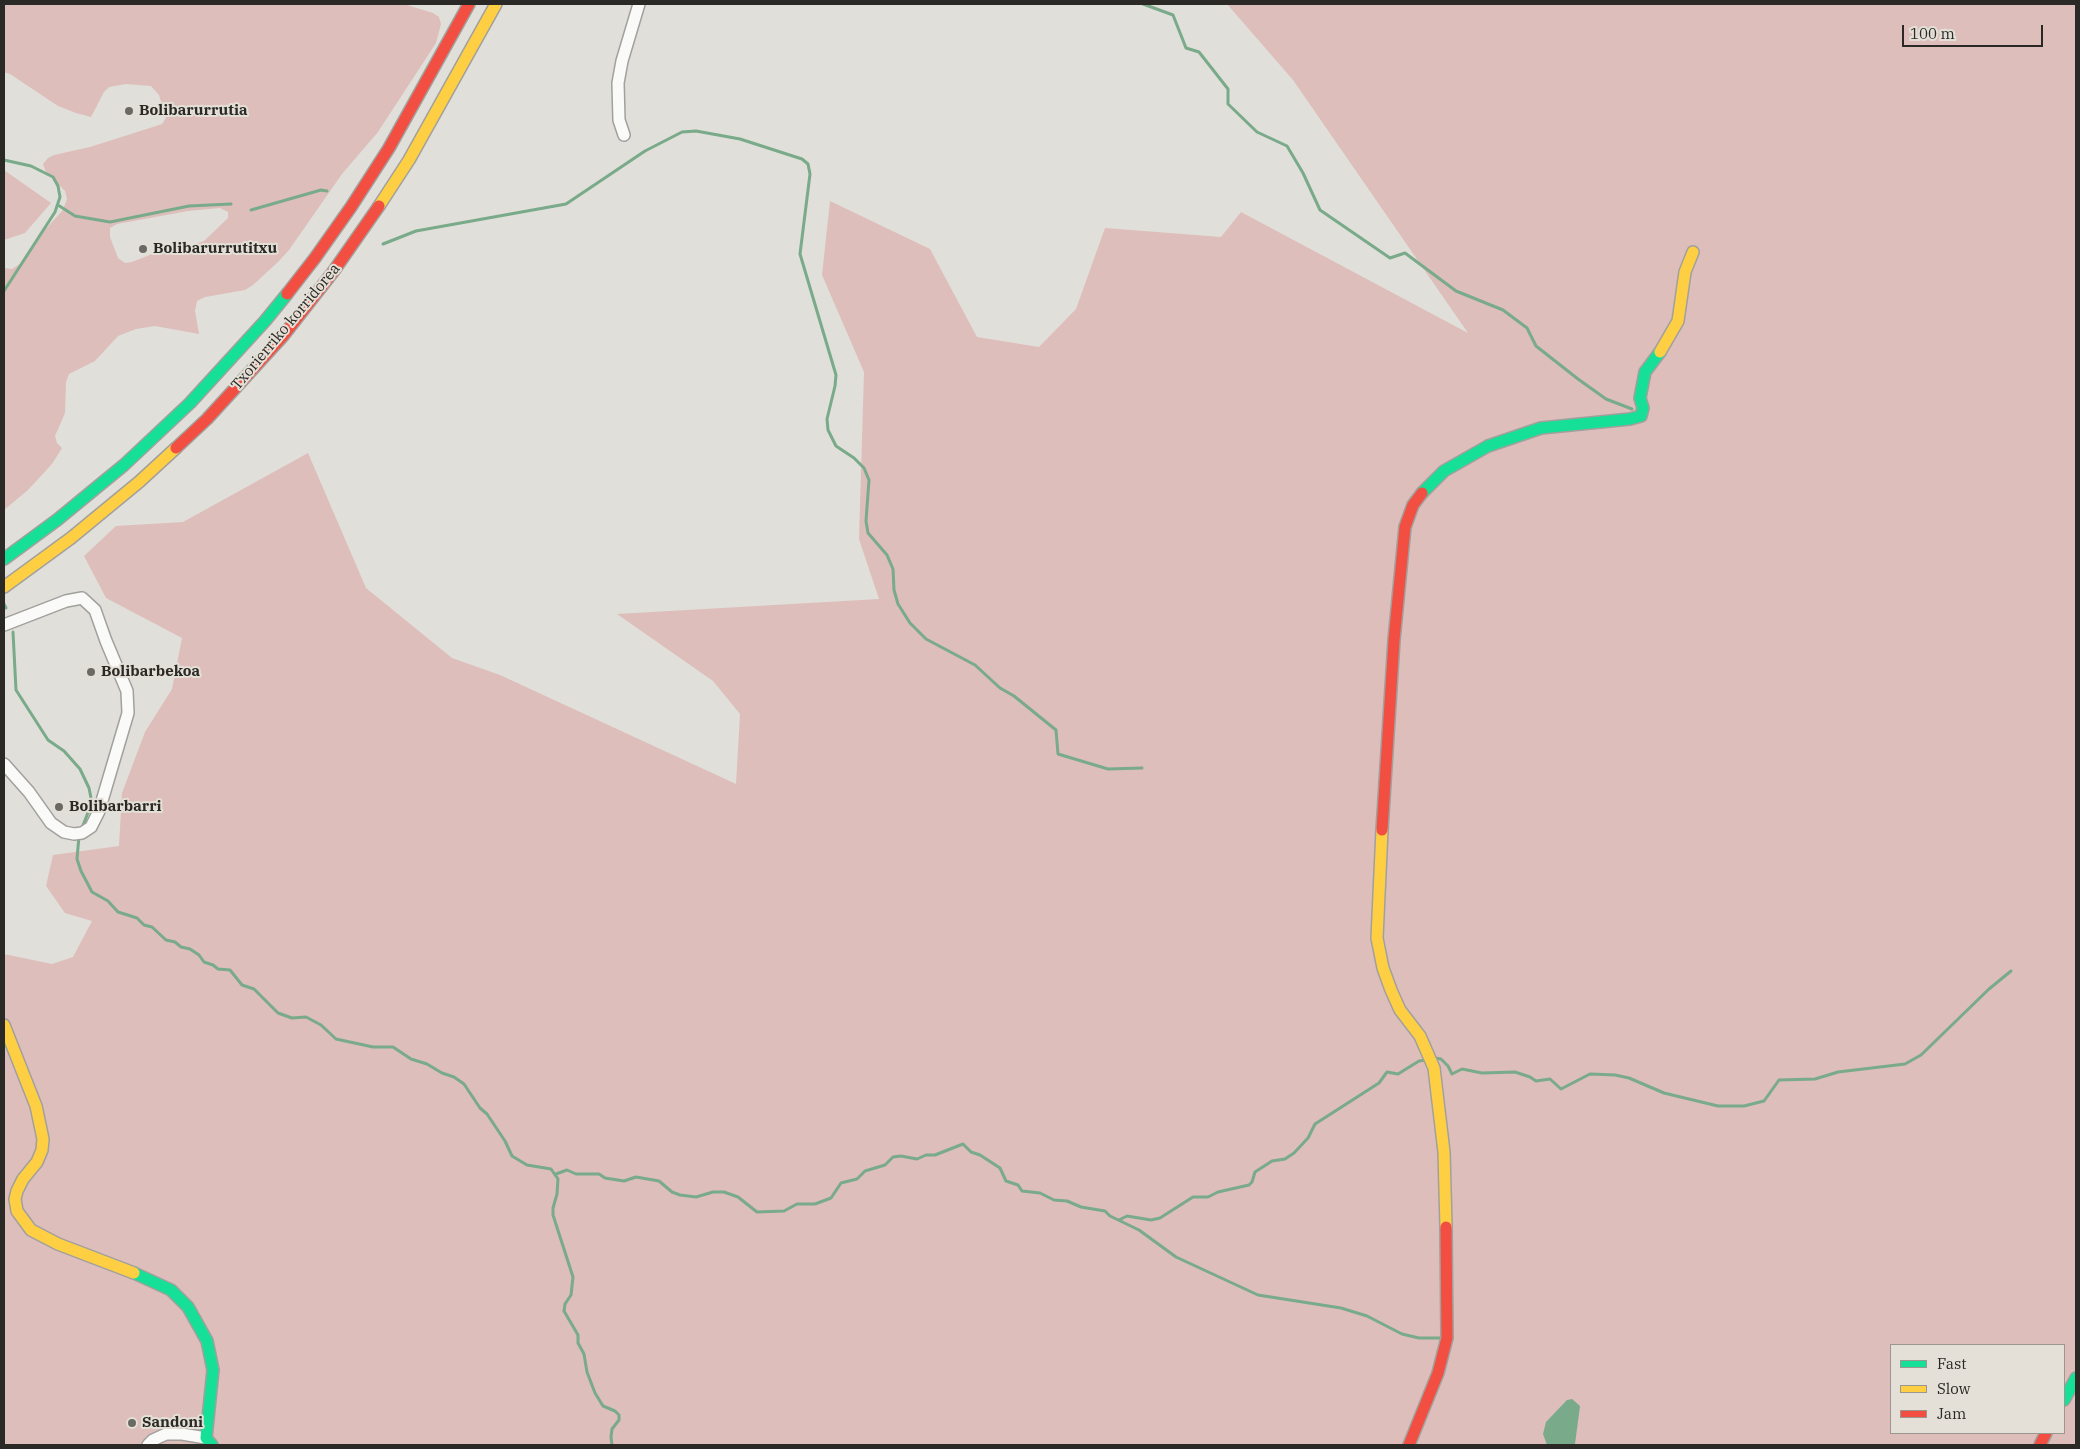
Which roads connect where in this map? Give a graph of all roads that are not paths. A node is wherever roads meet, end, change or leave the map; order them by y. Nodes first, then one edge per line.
1 (469, 4) edge
2 (496, 4) edge
3 (639, 4) edge
4 (624, 135) dead end
5 (1693, 252) dead end
6 (4, 559) edge
7 (4, 587) edge
8 (4, 626) edge
9 (4, 764) edge
10 (4, 1025) edge
11 (2076, 1378) edge
12 (2065, 1398) edge
13 (209, 1441) edge
14 (148, 1445) edge
15 (1409, 1445) edge

1 - 6 main road, Txorierriko korridorea
2 - 7 main road, Txorierriko korridorea
3 - 4 street
5 - 15 main road
8 - 9 street
10 - 13 main road
11 - 12 main road
13 - 14 street

